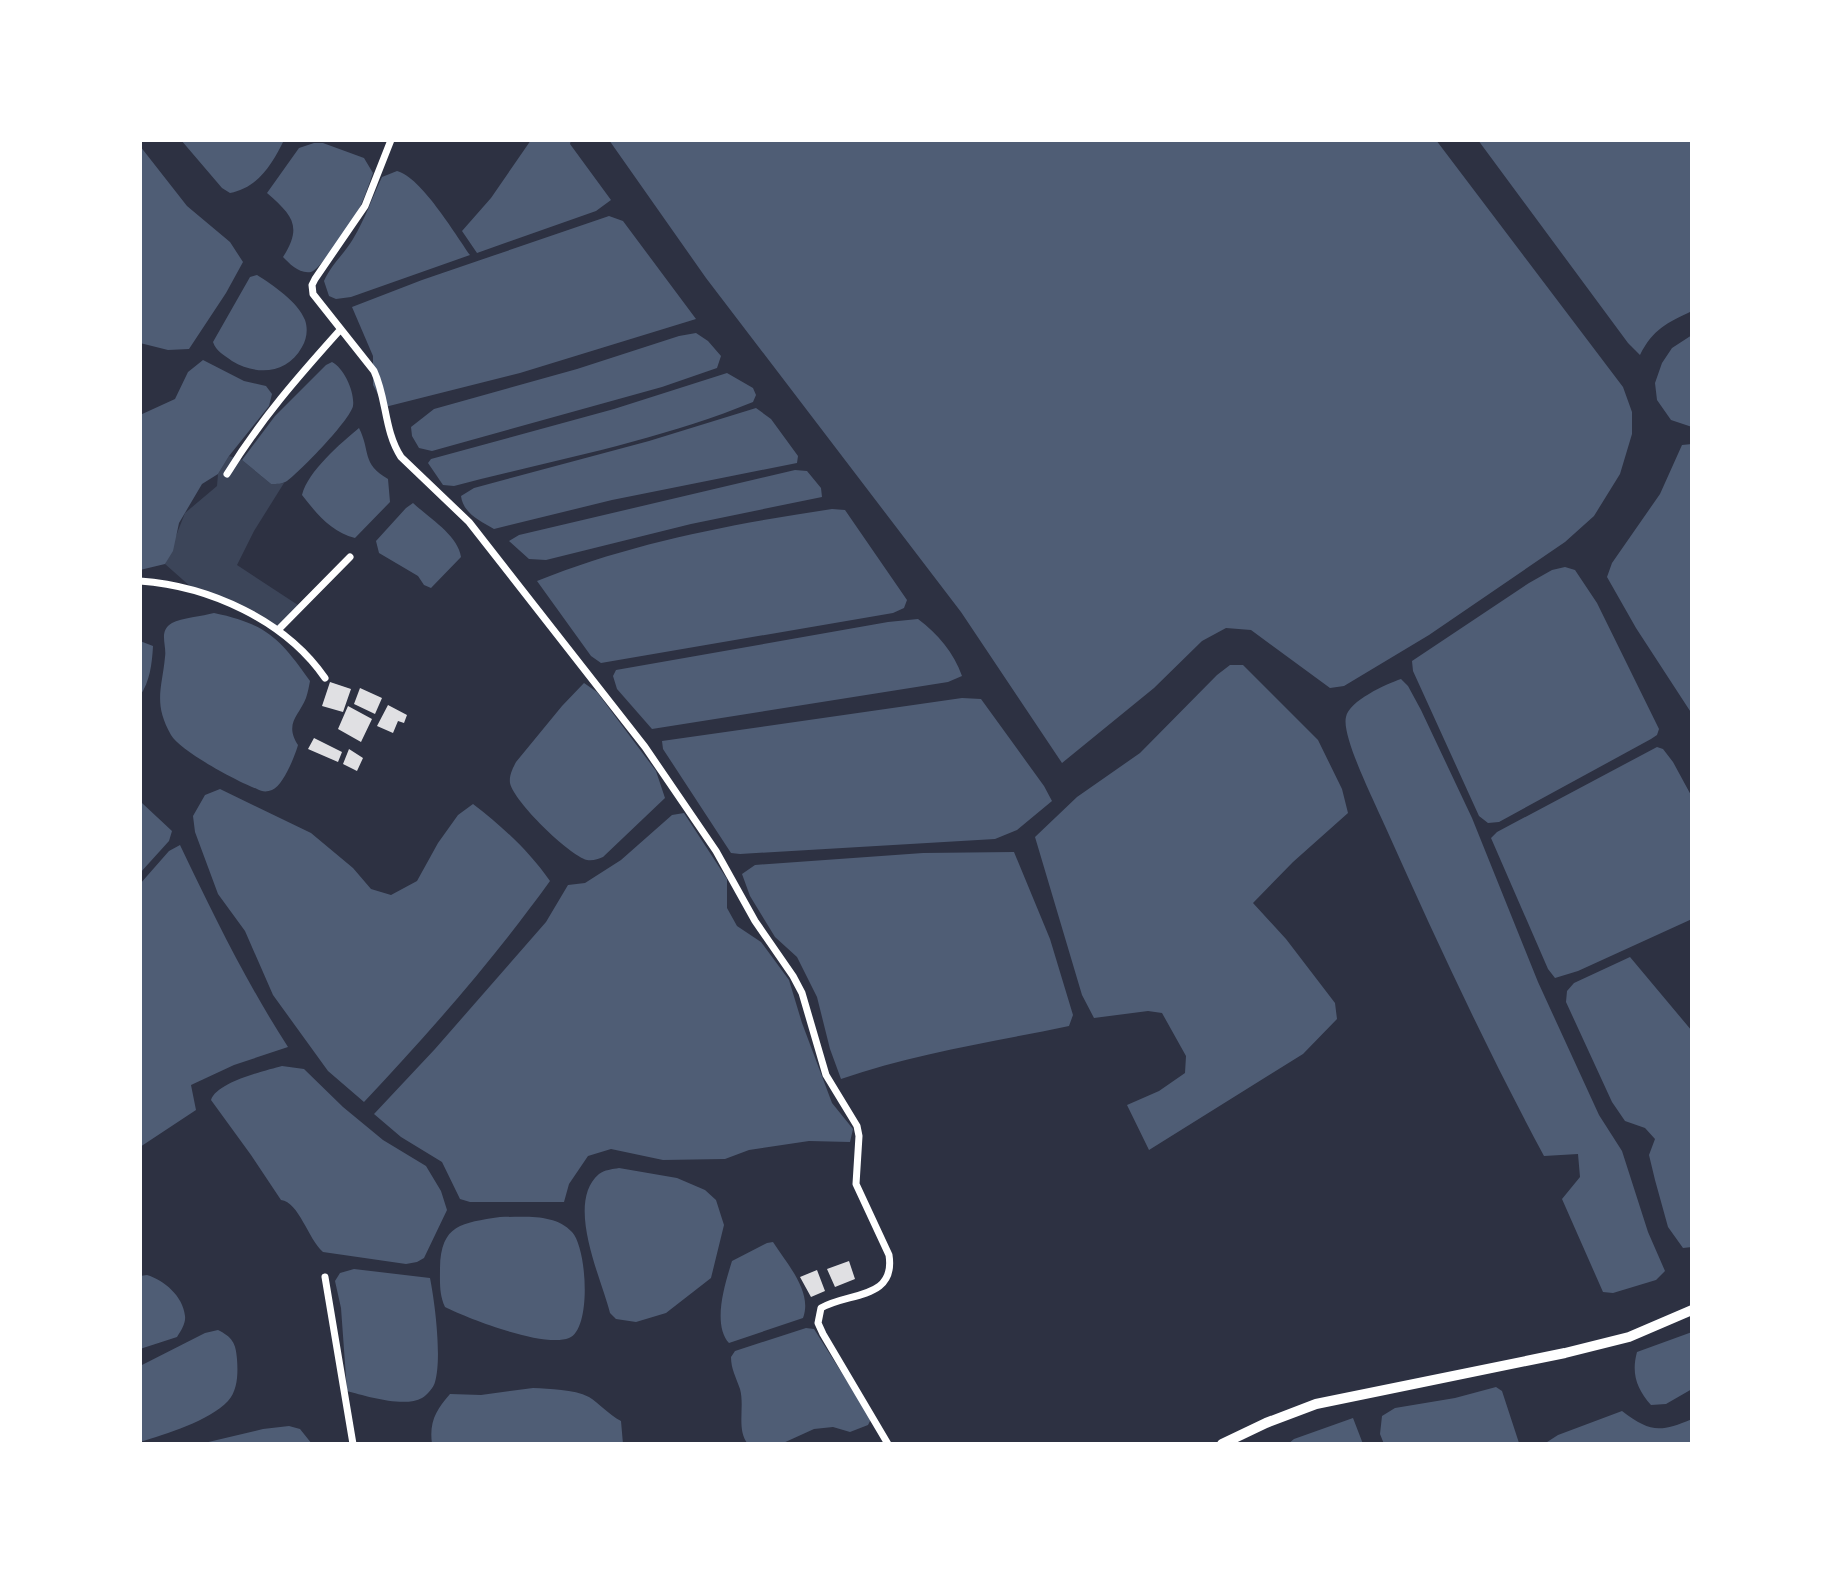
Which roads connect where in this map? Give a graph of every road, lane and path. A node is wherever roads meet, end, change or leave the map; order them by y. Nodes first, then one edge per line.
1 (391, 140) edge
2 (340, 331) junction
3 (227, 474) dead end
4 (350, 557) dead end
5 (140, 581) edge
6 (278, 630) junction
7 (325, 678) dead end
8 (325, 1277) dead end
9 (1692, 1310) edge
10 (353, 1444) edge
11 (888, 1444) edge
12 (1222, 1444) edge

1 - 2 street
2 - 3 street
2 - 11 street
4 - 6 street
5 - 6 street
6 - 7 street
8 - 10 street
9 - 12 main road

